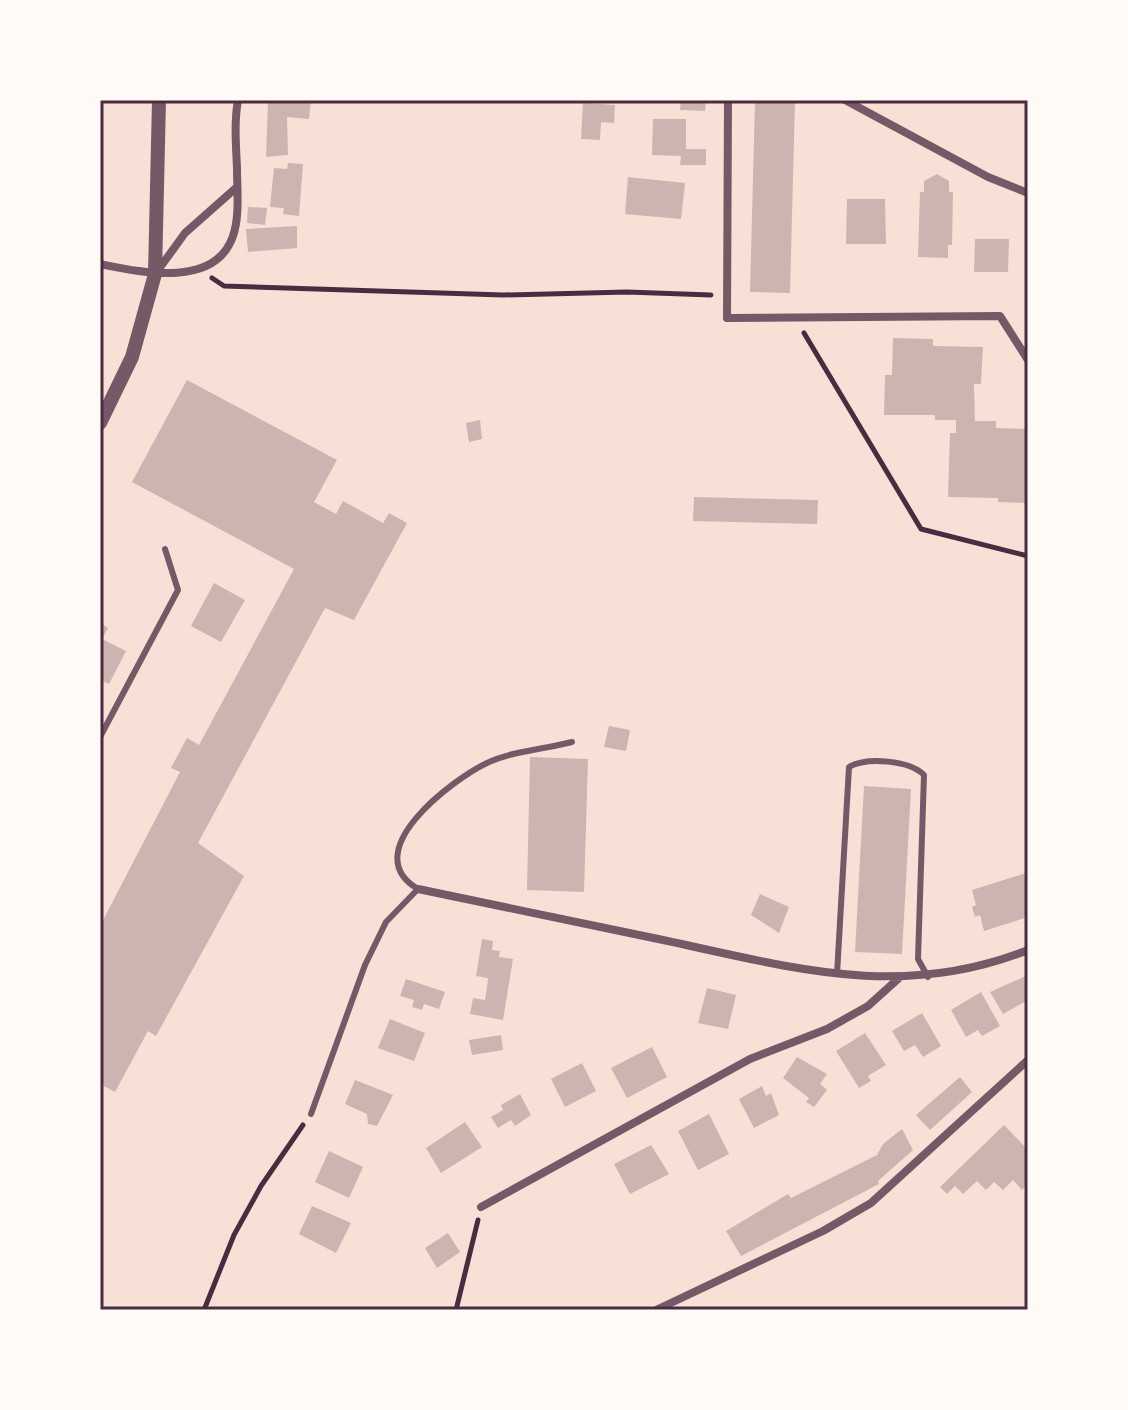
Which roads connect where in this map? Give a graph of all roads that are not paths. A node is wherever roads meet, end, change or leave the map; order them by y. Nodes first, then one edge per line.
1 (159, 100) edge
2 (238, 100) edge
3 (728, 100) edge
4 (845, 100) edge
5 (237, 187) junction
6 (1028, 193) edge
7 (100, 264) edge
8 (155, 274) junction
9 (1028, 360) edge
10 (100, 423) edge
11 (165, 549) dead end
12 (100, 737) edge
13 (572, 742) dead end
14 (418, 889) junction
15 (1028, 950) edge
16 (837, 974) junction
17 (928, 977) junction
18 (899, 978) junction
19 (1028, 1060) edge
20 (311, 1114) road end
21 (481, 1207) road end
22 (656, 1310) edge

1 - 8 street
2 - 5 street
3 - 9 street
4 - 6 street
5 - 8 street
5 - 8 street
7 - 8 street
8 - 10 street
11 - 12 lane
13 - 14 lane
14 - 16 street
14 - 20 lane
15 - 17 street
16 - 17 lane
16 - 18 street
17 - 18 street
18 - 21 street
19 - 22 street

